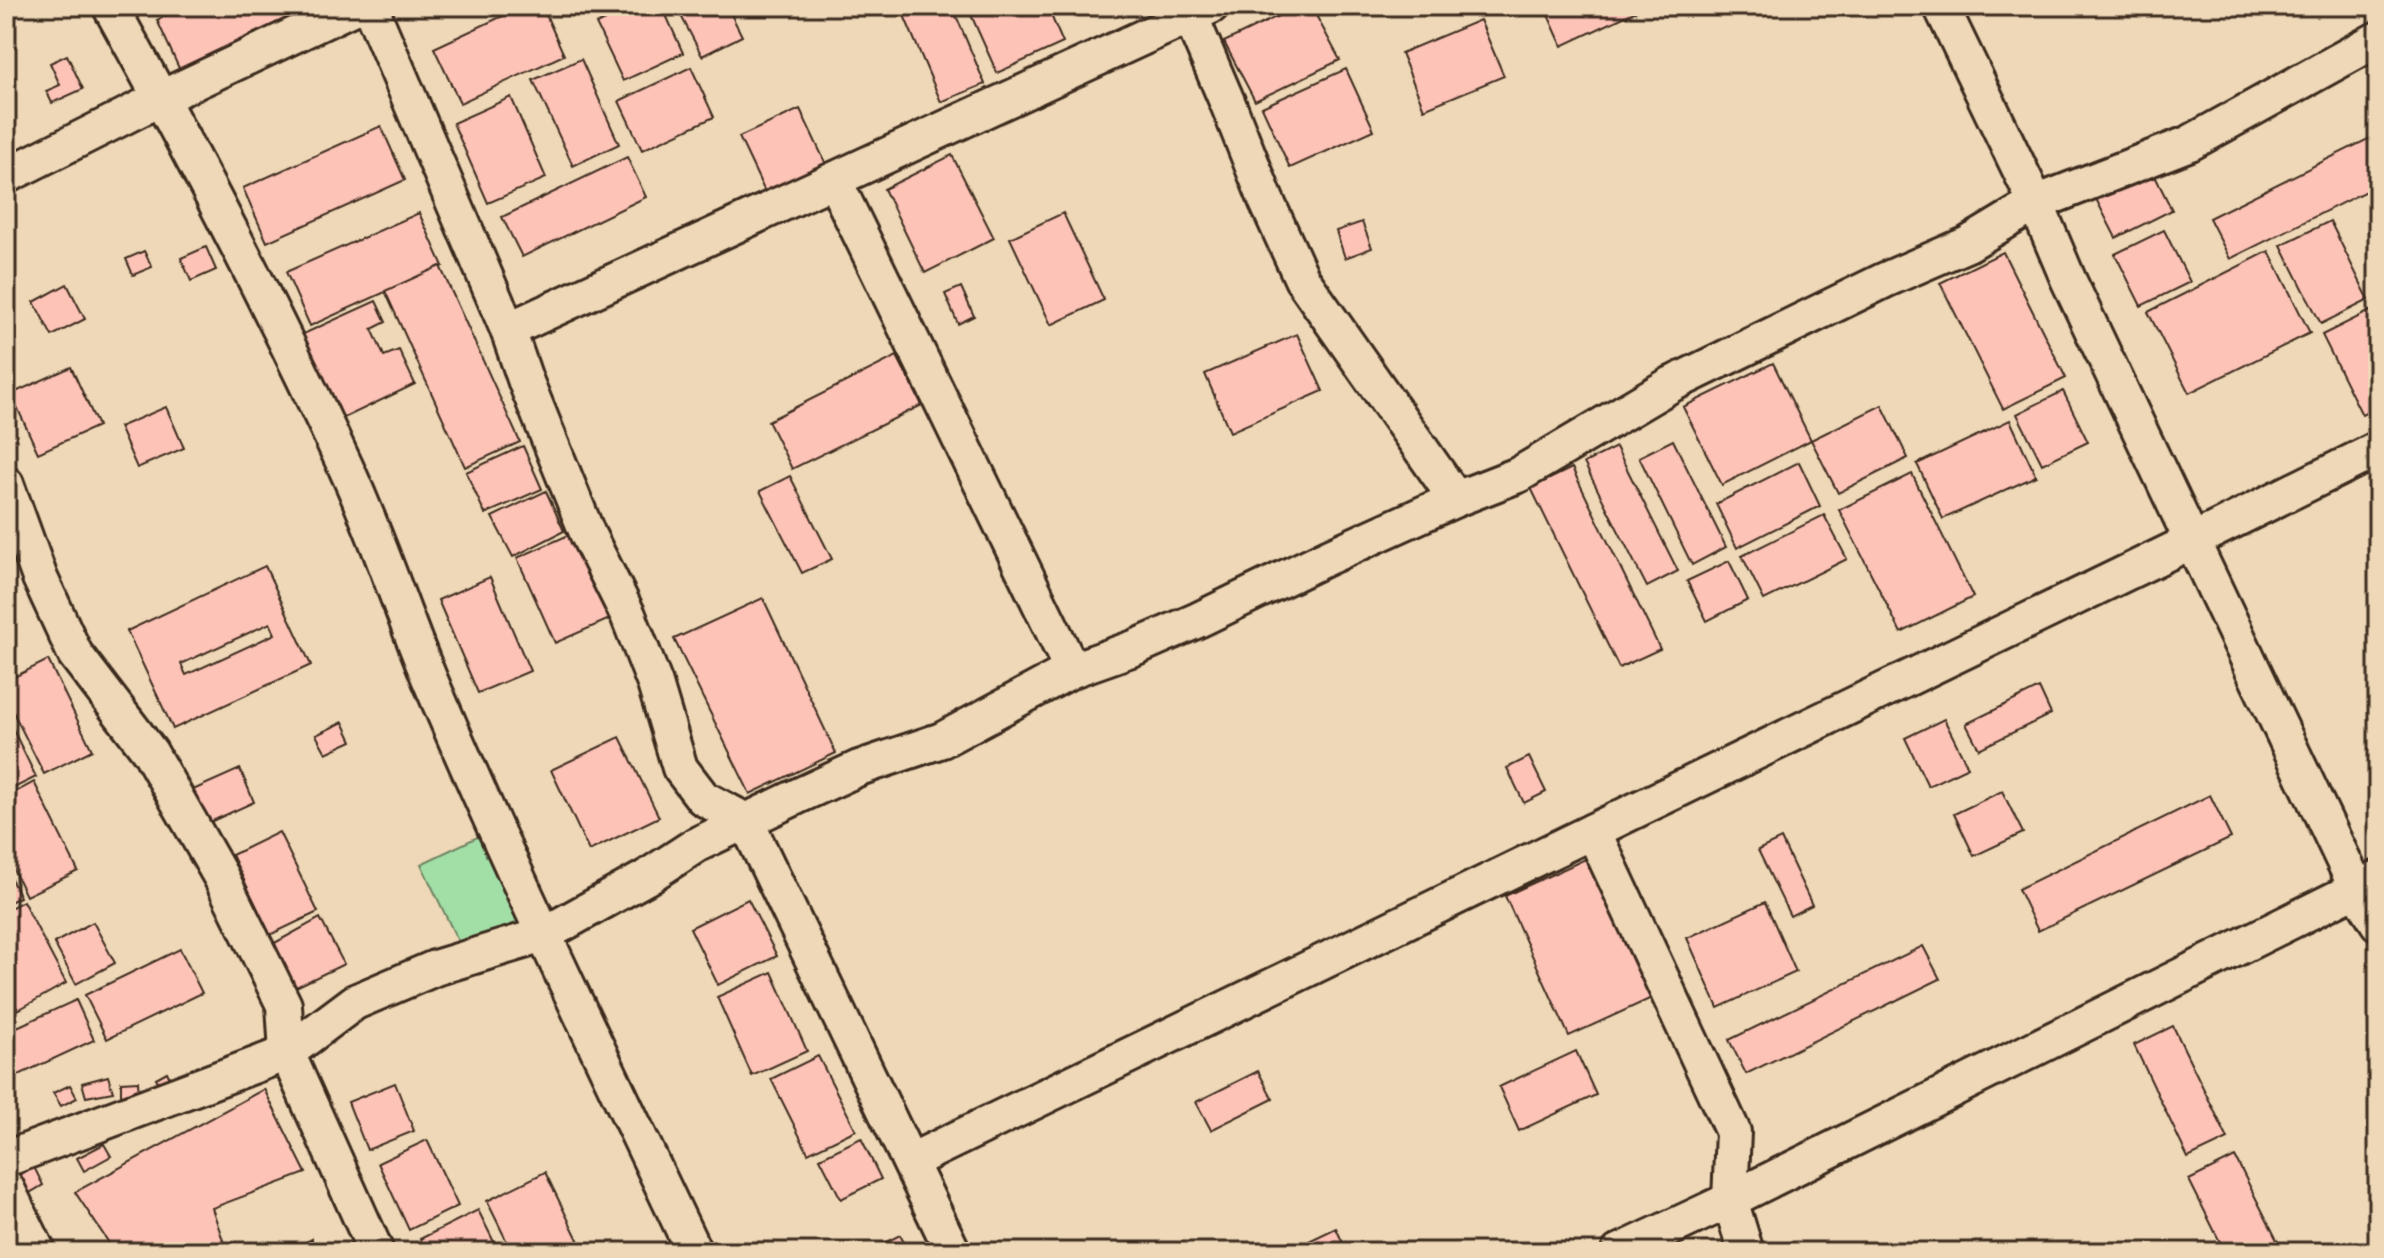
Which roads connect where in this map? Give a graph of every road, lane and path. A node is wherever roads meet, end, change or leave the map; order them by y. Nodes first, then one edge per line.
1 (110, 6) edge
2 (356, 6) edge
3 (370, 6) edge
4 (1941, 6) edge
5 (1196, 9) edge
6 (2378, 39) edge
7 (161, 98) junction
8 (6, 176) edge
9 (834, 180) junction
10 (2036, 203) junction
11 (508, 330) junction
12 (2378, 449) edge
13 (6, 484) edge
14 (1456, 499) junction
15 (2192, 541) junction
16 (1072, 670) junction
17 (746, 821) junction
18 (1593, 831) junction
19 (2368, 884) edge
20 (2378, 923) edge
21 (543, 935) junction
22 (287, 1053) junction
23 (6, 1159) edge
24 (911, 1161) junction
25 (6, 1187) edge
26 (1730, 1200) junction
27 (38, 1252) edge
28 (376, 1252) edge
29 (694, 1252) edge
30 (953, 1252) edge
31 (1619, 1252) edge
32 (1746, 1252) edge

1 - 7 street
2 - 7 street
3 - 11 street
4 - 10 street
5 - 9 street
5 - 14 street
6 - 10 street
7 - 8 street
7 - 21 street
9 - 11 street
9 - 16 street
10 - 14 street
10 - 15 street
11 - 17 street
12 - 15 street
13 - 22 street
14 - 16 street
15 - 18 street
15 - 19 street
16 - 17 street
17 - 21 street
17 - 24 street
18 - 24 street
18 - 26 street
19 - 20 street
19 - 26 street
21 - 22 street
21 - 29 street
22 - 23 street
22 - 28 street
24 - 30 street
25 - 27 street
26 - 31 street
26 - 32 street

